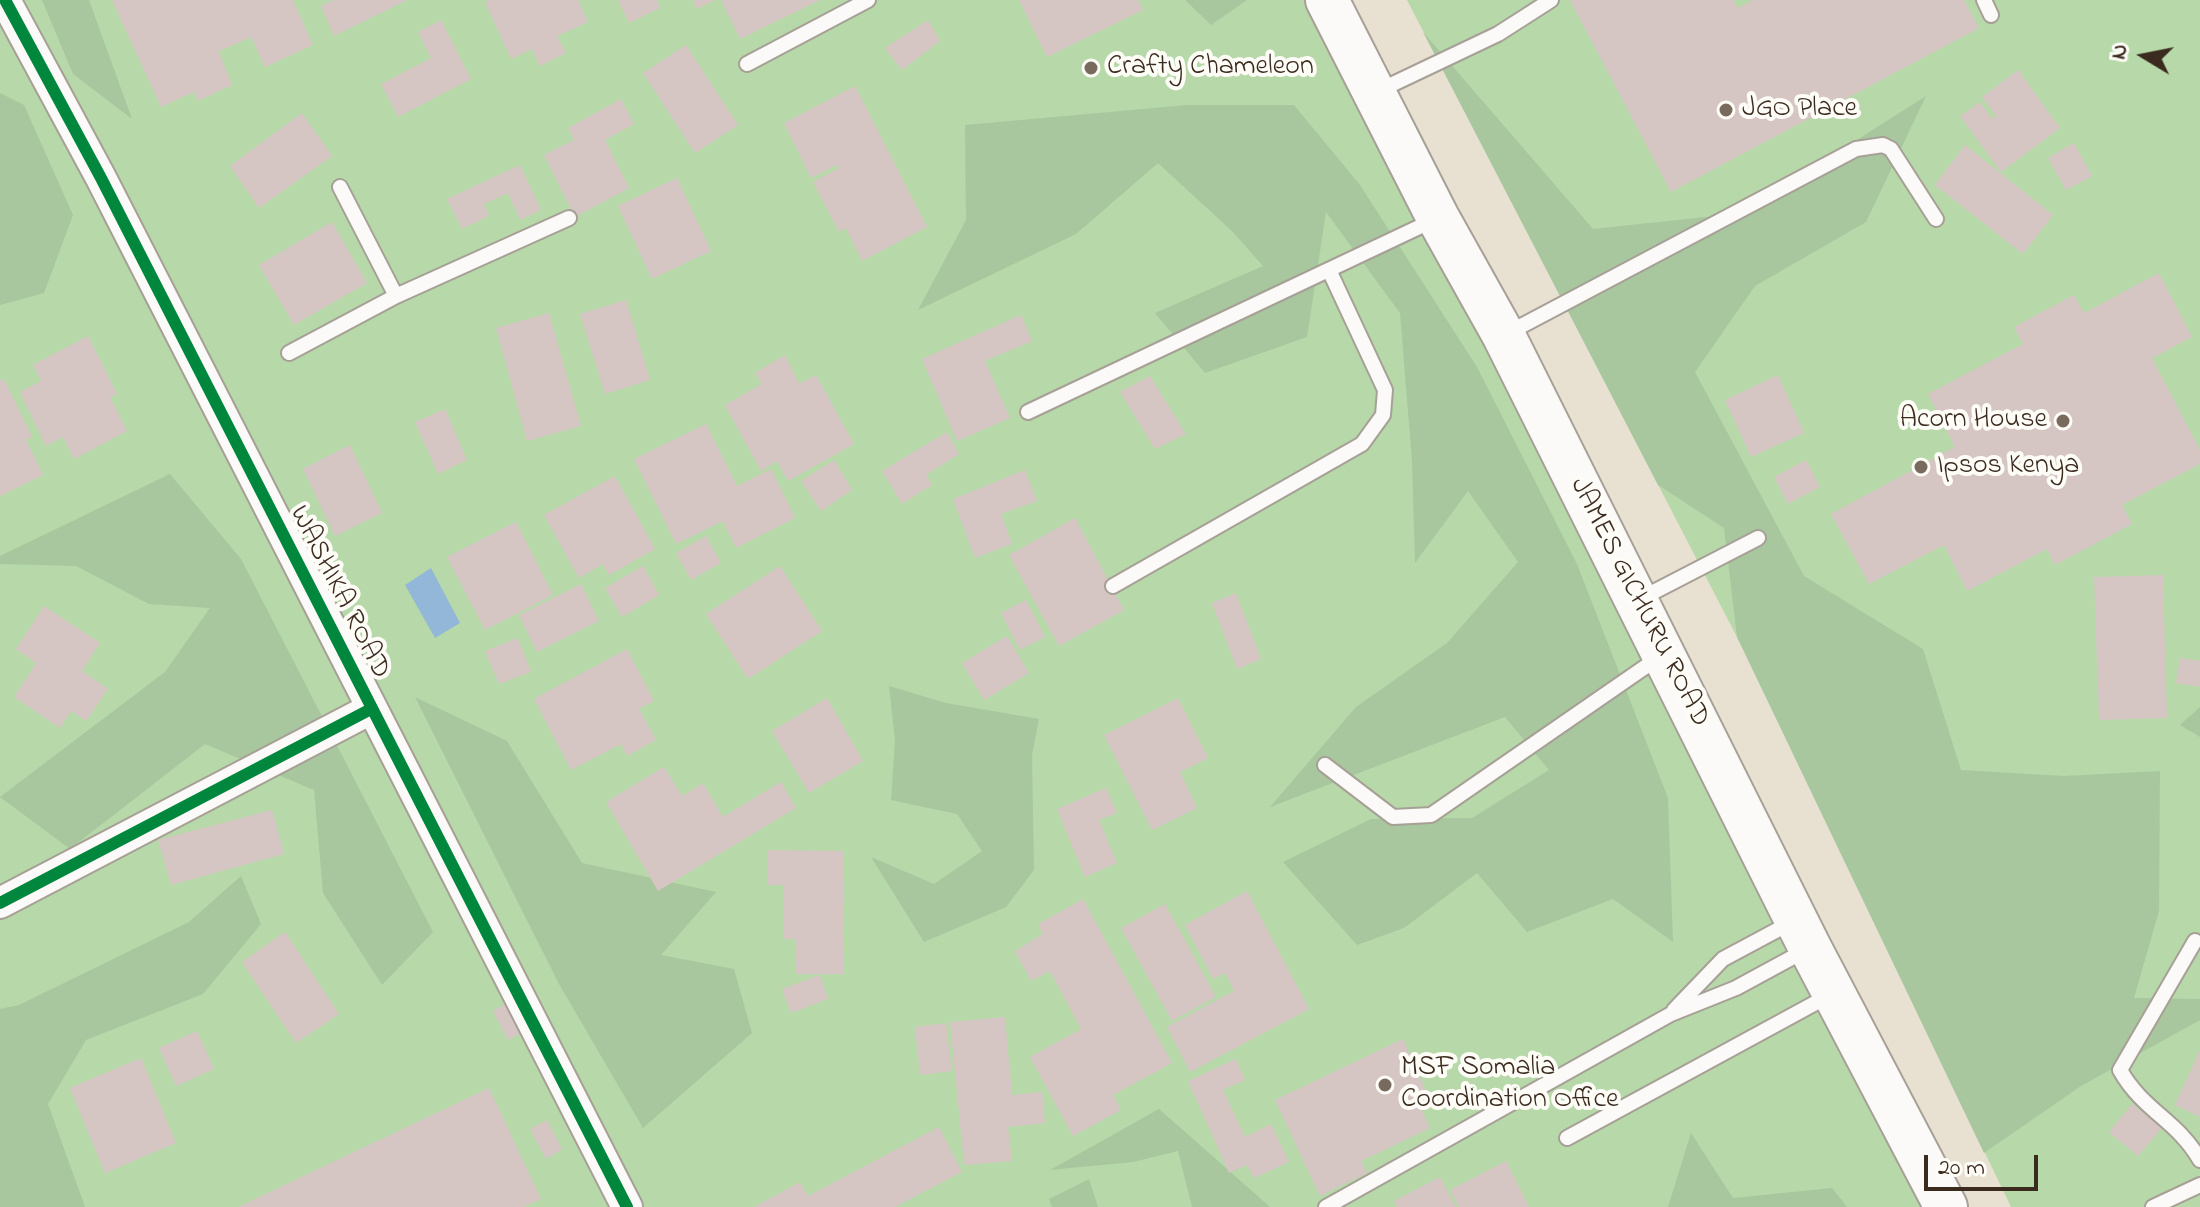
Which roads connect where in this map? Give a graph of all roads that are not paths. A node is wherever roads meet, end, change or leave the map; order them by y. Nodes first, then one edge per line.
1 (5, 0) edge
2 (868, 0) edge
3 (1327, 0) edge
4 (1551, 0) edge
5 (1984, 0) edge
6 (1991, 15) dead end
7 (747, 64) dead end
8 (1375, 92) junction
9 (340, 187) dead end
10 (569, 218) dead end
11 (1438, 218) junction
12 (1936, 219) dead end
13 (1329, 270) junction
14 (396, 296) junction
15 (1504, 336) junction
16 (289, 353) dead end
17 (1028, 412) dead end
18 (1758, 538) dead end
19 (1113, 586) dead end
20 (1637, 601) junction
21 (1664, 653) junction
22 (371, 709) junction
23 (1325, 765) dead end
24 (0, 903) edge
25 (1803, 934) junction
26 (2195, 941) dead end
27 (1833, 994) junction
28 (1671, 1014) junction
29 (1567, 1138) dead end
30 (2200, 1160) edge
31 (2200, 1185) edge
32 (627, 1207) edge
33 (1326, 1207) edge
34 (1946, 1207) edge
35 (2153, 1207) edge

1 - 22 street, WASHIKA ROAD
2 - 7 lane
3 - 8 main road, JAMES GICHURU ROAD
4 - 8 lane
5 - 6 lane
8 - 11 main road, JAMES GICHURU ROAD
9 - 14 lane
10 - 14 lane
11 - 13 lane
11 - 15 main road, JAMES GICHURU ROAD
12 - 15 lane
13 - 17 lane
13 - 19 lane
14 - 16 lane
15 - 20 main road, JAMES GICHURU ROAD
18 - 20 lane
20 - 21 main road, JAMES GICHURU ROAD
21 - 23 lane
21 - 25 main road, JAMES GICHURU ROAD
22 - 24 street
22 - 32 street, WASHIKA ROAD
25 - 27 main road, JAMES GICHURU ROAD
25 - 28 lane
25 - 28 lane
26 - 30 lane
27 - 29 lane
27 - 34 main road, JAMES GICHURU ROAD
28 - 33 lane
31 - 35 lane

